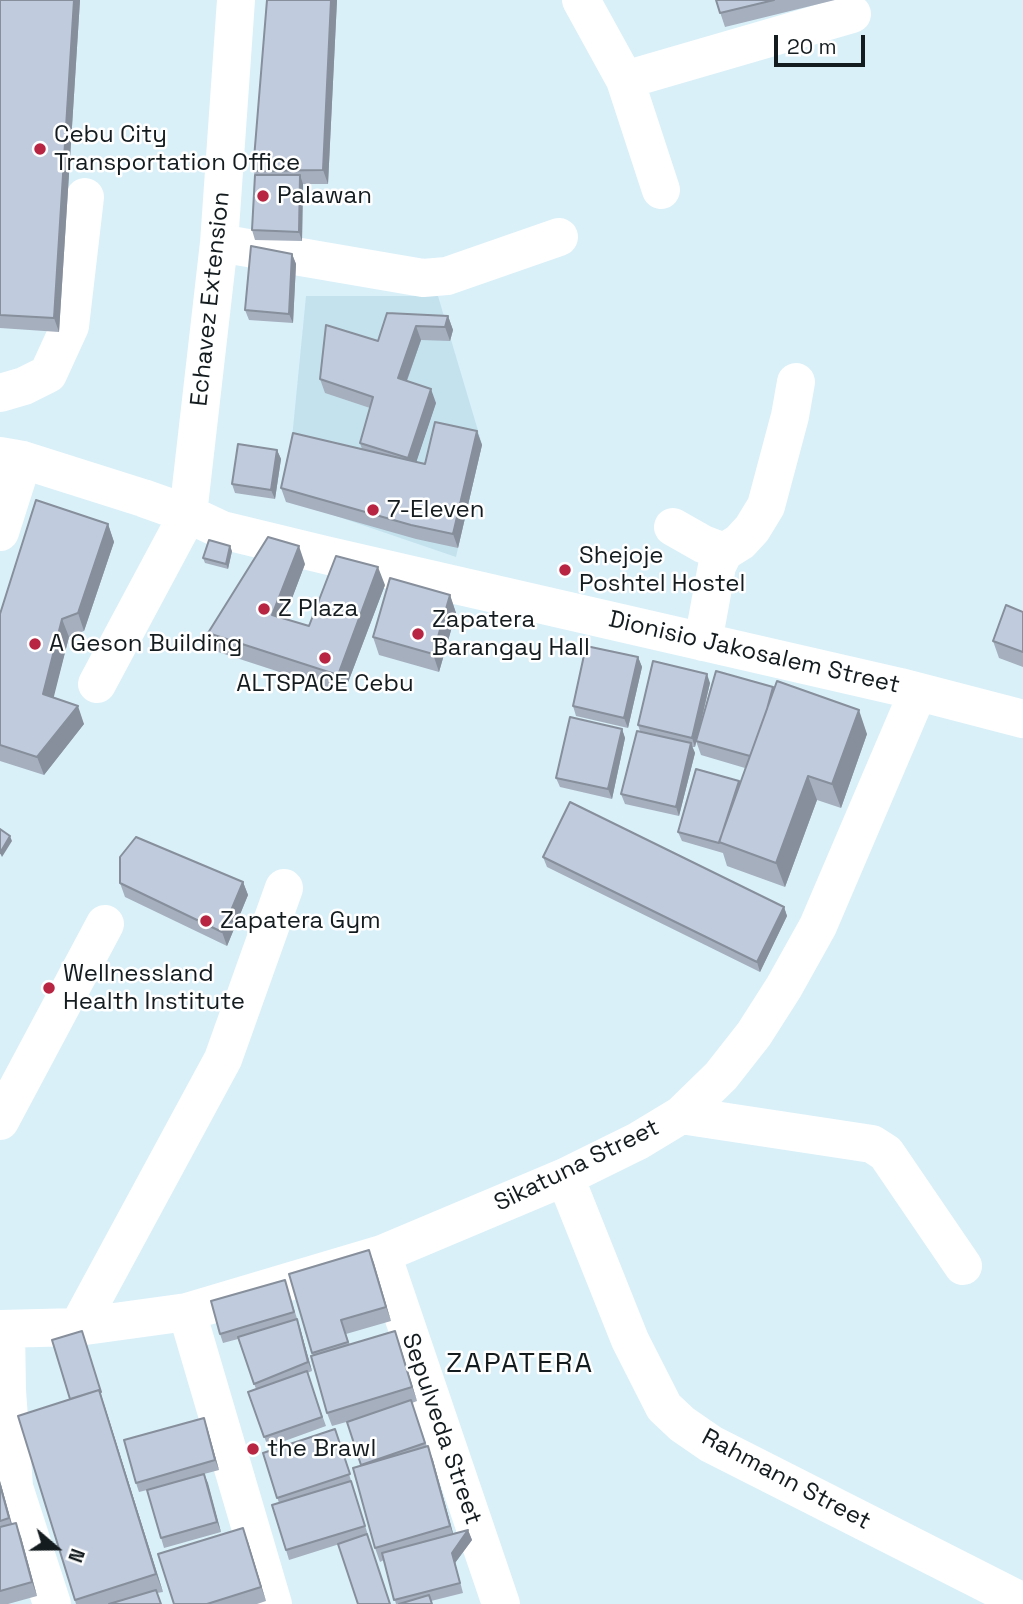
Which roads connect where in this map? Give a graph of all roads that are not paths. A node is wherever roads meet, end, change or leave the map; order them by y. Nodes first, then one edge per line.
1 (236, 0) edge
2 (581, 0) edge
3 (852, 14) dead end
4 (625, 80) junction
5 (661, 191) dead end
6 (85, 197) dead end
7 (559, 237) dead end
8 (219, 243) junction
9 (796, 382) dead end
10 (0, 393) edge
11 (11, 458) edge
12 (188, 514) junction
13 (673, 527) dead end
14 (0, 532) edge
15 (724, 552) junction
16 (703, 642) junction
17 (97, 684) dead end
18 (918, 692) junction
19 (1023, 719) edge
20 (284, 888) dead end
21 (105, 925) dead end
22 (681, 1115) junction
23 (0, 1121) edge
24 (565, 1177) junction
25 (382, 1254) junction
26 (963, 1266) dead end
27 (187, 1312) junction
28 (78, 1327) junction
29 (3, 1330) edge
30 (4, 1394) edge
31 (1023, 1602) edge
32 (52, 1604) edge
33 (273, 1604) edge
34 (501, 1604) edge

1 - 8 street, Echavez Extension
2 - 4 street
3 - 4 street
4 - 5 street
6 - 10 street
7 - 8 street
8 - 12 street, Echavez Extension
9 - 15 street
11 - 12 street, Dionisio Jakosalem Street
11 - 14 street
12 - 16 street, Dionisio Jakosalem Street
12 - 17 street
13 - 15 street
15 - 16 street
16 - 18 street, Dionisio Jakosalem Street
18 - 19 street, Dionisio Jakosalem Street
18 - 22 street, Sikatuna Street
20 - 28 street
21 - 23 street
22 - 24 street, Sikatuna Street
22 - 26 street
24 - 25 street, Sikatuna Street
24 - 31 street, Rahmann Street
25 - 27 street, Sikatuna Street
25 - 34 street, Sepulveda Street
27 - 28 street, Sikatuna Street
27 - 33 street
28 - 29 street, Sikatuna Street
29 - 30 street
30 - 32 street

